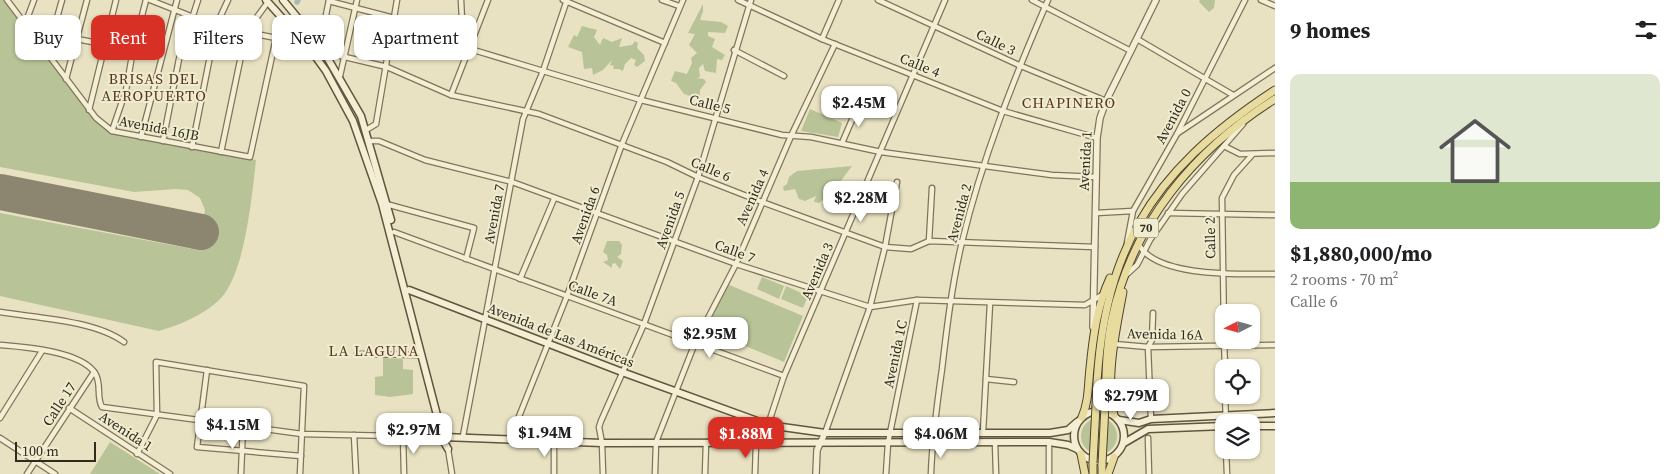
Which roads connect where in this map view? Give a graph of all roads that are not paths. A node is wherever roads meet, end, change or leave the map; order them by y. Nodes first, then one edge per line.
1 (7, 0) edge
2 (34, 0) edge
3 (62, 0) edge
4 (87, 0) edge
5 (116, 0) edge
6 (148, 0) edge
7 (177, 0) edge
8 (198, 0) edge
9 (228, 0) edge
10 (283, 0) edge
11 (329, 0) edge
12 (357, 0) edge
13 (398, 0) edge
14 (461, 0) edge
15 (488, 0) edge
16 (662, 0) edge
17 (684, 0) edge
18 (738, 0) edge
19 (839, 0) edge
20 (878, 0) edge
21 (945, 0) edge
22 (1032, 0) edge
23 (1048, 0) edge
24 (1156, 0) edge
25 (1245, 0) edge
26 (1261, 0) edge
27 (267, 1) edge
28 (566, 1) edge
29 (750, 2) edge
30 (679, 6) junction
31 (1275, 6) edge
32 (1045, 7) junction
33 (355, 8) junction
34 (275, 9) junction
35 (173, 10) junction
36 (292, 11) junction
37 (18, 15) edge
38 (28, 15) edge
39 (58, 15) edge
40 (112, 15) edge
41 (144, 15) edge
42 (185, 15) edge
43 (193, 15) edge
44 (221, 15) edge
45 (258, 15) edge
46 (281, 15) edge
47 (287, 15) edge
48 (295, 15) edge
49 (326, 15) edge
50 (382, 15) edge
51 (395, 15) edge
52 (462, 15) edge
53 (81, 23) edge
54 (477, 24) edge
55 (934, 25) junction
56 (822, 39) junction
57 (1137, 39) junction
58 (665, 43) junction
59 (835, 44) junction
60 (734, 50) junction
61 (477, 51) edge
62 (1131, 51) junction
63 (272, 56) edge
64 (345, 56) junction
65 (52, 60) edge
66 (71, 60) edge
67 (100, 60) edge
68 (131, 60) edge
69 (179, 60) edge
70 (209, 60) edge
71 (240, 60) edge
72 (317, 60) edge
73 (329, 60) edge
74 (388, 60) edge
75 (463, 60) edge
76 (1021, 66) junction
77 (387, 67) junction
78 (1275, 68) edge
79 (543, 71) junction
80 (914, 74) junction
81 (340, 76) junction
82 (784, 76) dead end
83 (1205, 78) junction
84 (66, 79) junction
85 (1275, 90) edge
86 (451, 94) junction
87 (1233, 95) junction
88 (1275, 99) edge
89 (641, 100) junction
90 (1106, 101) junction
91 (858, 106) dead end
92 (89, 110) junction
93 (526, 111) junction
94 (1003, 111) junction
95 (714, 118) junction
96 (1247, 118) junction
97 (366, 130) junction
98 (112, 131) junction
99 (1177, 134) junction
100 (791, 136) junction
101 (141, 137) junction
102 (1098, 138) junction
103 (163, 141) junction
104 (369, 141) junction
105 (622, 144) junction
106 (842, 144) junction
107 (1224, 146) junction
108 (192, 147) junction
109 (221, 152) junction
110 (881, 152) junction
111 (1275, 153) edge
112 (1252, 155) junction
113 (984, 165) junction
114 (698, 177) junction
115 (1096, 178) junction
116 (512, 182) junction
117 (897, 182) dead end
118 (932, 188) dead end
119 (554, 199) junction
120 (762, 202) junction
121 (386, 204) junction
122 (1133, 211) junction
123 (1096, 213) junction
124 (1168, 213) junction
125 (1221, 214) junction
126 (598, 215) junction
127 (1275, 215) edge
128 (394, 232) junction
129 (846, 233) junction
130 (675, 241) junction
131 (929, 241) junction
132 (962, 242) junction
133 (1138, 243) junction
134 (1127, 244) junction
135 (886, 247) junction
136 (1096, 247) junction
137 (1144, 252) junction
138 (466, 259) junction
139 (1121, 260) junction
140 (736, 264) junction
141 (494, 269) junction
142 (1222, 273) junction
143 (1275, 274) edge
144 (1123, 278) junction
145 (520, 279) junction
146 (409, 290) junction
147 (820, 292) junction
148 (1104, 294) junction
149 (567, 296) junction
150 (917, 300) junction
151 (951, 301) junction
152 (1094, 301) junction
153 (990, 302) junction
154 (1223, 304) edge
155 (870, 307) junction
156 (0, 312) edge
157 (1154, 313) dead end
158 (484, 319) junction
159 (644, 324) junction
160 (1094, 336) junction
161 (124, 342) dead end
162 (547, 343) junction
163 (694, 343) junction
164 (1114, 344) junction
165 (0, 345) edge
166 (1260, 345) edge
167 (1275, 345) edge
168 (1215, 346) edge
169 (1148, 348) junction
170 (42, 351) junction
171 (358, 354) dead end
172 (422, 355) junction
173 (207, 370) junction
174 (94, 372) junction
175 (622, 372) junction
176 (784, 376) junction
177 (986, 379) junction
178 (1014, 382) dead end
179 (674, 391) junction
180 (1225, 404) edge
181 (69, 408) junction
182 (1275, 413) edge
183 (1226, 414) joint
184 (158, 415) junction
185 (1215, 415) edge
186 (0, 418) edge
187 (1117, 418) junction
188 (1151, 419) junction
189 (200, 420) junction
190 (1080, 420) junction
191 (768, 425) junction
192 (243, 426) junction
193 (1215, 426) edge
194 (1260, 426) edge
195 (1275, 426) edge
196 (933, 432) junction
197 (983, 432) junction
198 (825, 433) junction
199 (890, 433) junction
200 (302, 434) junction
201 (354, 435) junction
202 (463, 436) junction
203 (403, 437) junction
204 (445, 437) junction
205 (0, 438) edge
206 (1148, 438) dead end
207 (510, 439) junction
208 (554, 441) junction
209 (656, 442) junction
210 (996, 442) junction
211 (602, 443) junction
212 (706, 443) junction
213 (819, 443) junction
214 (888, 443) junction
215 (932, 443) junction
216 (1124, 443) junction
217 (756, 444) junction
218 (766, 444) junction
219 (1049, 446) dead end
220 (448, 449) joint
221 (242, 452) junction
222 (1079, 452) junction
223 (137, 454) junction
224 (300, 456) junction
225 (1114, 457) junction
226 (1226, 459) edge
227 (36, 462) junction
228 (28, 474) edge
229 (55, 474) edge
230 (170, 474) edge
231 (241, 474) edge
232 (300, 474) edge
233 (356, 474) edge
234 (404, 474) edge
235 (452, 474) edge
236 (554, 474) edge
237 (603, 474) edge
238 (655, 474) edge
239 (705, 474) edge
240 (755, 474) edge
241 (816, 474) edge
242 (886, 474) edge
243 (931, 474) edge
244 (996, 474) edge
245 (1050, 474) edge
246 (1085, 474) edge
247 (1093, 474) edge
248 (1102, 474) edge
249 (1108, 474) edge
250 (1149, 474) edge
251 (1227, 474) edge

1 - 37 street, Avenida 16JB
2 - 38 street
3 - 39 street
4 - 53 street
5 - 40 street
6 - 35 street
6 - 41 street
7 - 35 street
8 - 43 street
9 - 44 street
10 - 34 main road
10 - 36 main road
11 - 33 street, Calle 5
11 - 49 street
12 - 33 street
13 - 51 street
14 - 52 street
15 - 54 street
16 - 30 street
17 - 30 street, Avenida 6
18 - 29 street, Calle 4
19 - 56 street
20 - 55 street, Calle 3
21 - 55 street, Avenida 3
22 - 32 street
23 - 32 street, Avenida 2
24 - 57 street, Avenida 1
25 - 83 street, Avenida 0
26 - 31 street
27 - 34 main road
27 - 45 street
28 - 58 street
28 - 79 street, Avenida 7
29 - 56 street, Calle 4
29 - 60 street, Avenida 5
30 - 58 street, Avenida 6
32 - 62 street
32 - 76 street, Avenida 2
33 - 50 street, Calle 5
33 - 64 street
34 - 46 main road
35 - 42 street
35 - 101 street
36 - 47 main road
36 - 48 main road
55 - 76 street, Calle 3
55 - 80 street, Avenida 3
56 - 59 street, Calle 4
57 - 62 street, Avenida 1
57 - 83 street
58 - 89 street, Avenida 6
59 - 80 street, Calle 4
59 - 100 street, Avenida 4
60 - 82 street
60 - 95 street, Avenida 5
61 - 79 street, Calle 5
62 - 90 street, Avenida 1
63 - 109 street, Avenida 16JB
64 - 77 street, Calle 6
64 - 81 street
65 - 84 street, Avenida 16JB
66 - 84 street
67 - 92 street
68 - 98 street
69 - 103 street
70 - 108 street
71 - 109 street
72 - 172 main road
73 - 81 main road
74 - 77 street
75 - 86 street
76 - 90 street, Calle 3
76 - 94 street, Avenida 2
77 - 86 street, Calle 6
77 - 97 street
78 - 87 street
79 - 89 street, Calle 5
79 - 93 street, Avenida 7
80 - 94 street, Calle 4
80 - 110 street, Avenida 3
81 - 97 main road
83 - 87 street
83 - 99 street, Avenida 0
84 - 92 street, Avenida 16JB
85 - 134 main road, 70
86 - 93 street, Calle 6
87 - 99 street
88 - 96 main road, 70
89 - 95 street, Calle 5
89 - 105 street, Avenida 6
90 - 102 street, Avenida 1
91 - 106 street
92 - 98 street, Avenida 16JB
93 - 105 street, Calle 6
93 - 116 street, Avenida 7
94 - 102 street, Calle 4
94 - 113 street, Avenida 2
95 - 100 street, Calle 5
95 - 114 street, Avenida 5
96 - 107 street
96 - 133 main road, 70
97 - 104 main road
98 - 101 street, Avenida 16JB
99 - 122 street, Avenida 0
100 - 106 street, Calle 5
100 - 120 street, Avenida 4
101 - 103 street, Avenida 16JB
102 - 115 street, Avenida 1
103 - 108 street, Avenida 16JB
104 - 116 street, Calle 7
104 - 121 main road
105 - 114 street, Calle 6
105 - 126 street, Avenida 6
106 - 110 street, Calle 5
107 - 112 street
107 - 124 street
108 - 109 street, Avenida 16JB
110 - 113 street, Calle 5
110 - 129 street, Avenida 3
111 - 112 street
112 - 125 street, Calle 2
113 - 115 street, Calle 5
113 - 132 street, Avenida 2
114 - 120 street, Calle 6
114 - 130 street, Avenida 5
115 - 123 street, Avenida 1
116 - 119 street, Calle 7
116 - 141 street, Avenida 7
117 - 135 street
118 - 131 street
119 - 126 street, Calle 7
119 - 145 street
120 - 129 street, Calle 6
120 - 140 street, Avenida 4
121 - 128 main road
121 - 138 street
122 - 123 street
122 - 134 street, Avenida 0
123 - 136 street, Avenida 1
124 - 125 street
124 - 137 street
125 - 127 street
125 - 142 street, Calle 2
126 - 130 street, Calle 7
126 - 149 street, Avenida 6
128 - 138 street, Calle 7A
128 - 146 main road
129 - 135 street, Calle 6
129 - 147 street, Avenida 3
130 - 140 street, Calle 7
130 - 159 street, Avenida 5
131 - 132 street, Calle 6
131 - 135 street, Calle 6
132 - 136 street, Calle 6
132 - 151 street, Avenida 2
133 - 137 street
133 - 144 main road, 70
134 - 139 main road, 70
135 - 155 street
136 - 152 street, Avenida 1
137 - 142 street
137 - 144 street
138 - 141 street, Calle 7A
139 - 148 main road
139 - 247 main road, 70, bridge
140 - 147 street, Calle 7
140 - 163 street, Avenida 4
141 - 145 street, Calle 7A
141 - 158 street, Avenida 7
142 - 143 street
142 - 154 street, Calle 2
144 - 164 main road
144 - 248 main road, 70, bridge
145 - 149 street, Calle 7A
146 - 158 main road, Avenida de Las Américas
146 - 204 main road
147 - 155 street, Calle 7
147 - 176 street, Avenida 3
148 - 152 street, Calle 7
148 - 160 main road
149 - 159 street, Calle 7A
149 - 162 street, Avenida 6
150 - 151 street, Calle 7
150 - 155 street, Calle 7
150 - 199 street, Avenida 1C
151 - 153 street, Calle 7
151 - 196 street, Avenida 2
152 - 153 street, Calle 7
152 - 160 street, Avenida 1
153 - 177 street
155 - 198 street
156 - 161 street
157 - 169 street
158 - 162 main road, Avenida de Las Américas
158 - 202 street, Avenida 7
159 - 163 street, Calle 7A
159 - 175 street, Avenida 5
160 - 190 main road
162 - 175 main road, Avenida de Las Américas
162 - 207 street, Avenida 6
163 - 176 street, Calle 7A
163 - 179 street, Avenida 4
164 - 169 street, Avenida 16A
164 - 187 main road
165 - 170 street
166 - 167 street, Avenida 16A
168 - 169 street, Avenida 16A
169 - 188 street
170 - 174 street
170 - 186 street
171 - 172 street
172 - 204 main road
173 - 184 street
173 - 189 street
173 - 200 street
174 - 181 street, Calle 17
174 - 184 street
175 - 179 main road, Avenida de Las Américas
175 - 211 street, Avenida 5
176 - 191 street, Avenida 3
177 - 178 street
177 - 197 street
179 - 191 main road, Avenida de Las Américas
179 - 209 street, Avenida 4
180 - 183 street
181 - 223 street, Avenida 1
181 - 227 street, Calle 17
182 - 183 main road
184 - 189 street
184 - 223 street
185 - 188 main road
187 - 188 main road
187 - 190 main road
187 - 216 main road
189 - 192 street
189 - 221 street
190 - 197 main road, Avenida de Las Américas
190 - 222 main road
191 - 198 main road, Avenida de Las Américas
191 - 218 street, Avenida 3
192 - 200 street
192 - 221 street
193 - 216 main road
194 - 195 main road
196 - 197 main road, Avenida de Las Américas
196 - 199 main road, Avenida de Las Américas
196 - 215 street, Avenida 2
198 - 199 main road, Avenida de Las Américas
198 - 213 street
199 - 214 street, Avenida 1C
200 - 201 street
200 - 224 street
201 - 203 street
201 - 233 street
202 - 204 main road
202 - 207 main road
203 - 204 street
203 - 234 street
204 - 220 main road
205 - 227 street
206 - 250 street
207 - 208 main road
208 - 211 main road
208 - 236 street
209 - 211 main road
209 - 212 main road
209 - 238 street, Avenida 4
210 - 215 main road
210 - 222 main road
210 - 244 street
211 - 237 street, Avenida 5
212 - 217 main road
212 - 239 street
213 - 214 main road
213 - 218 main road
213 - 241 street
214 - 215 main road
214 - 242 street, Avenida 1C
215 - 243 street, Avenida 2
216 - 225 main road
217 - 218 main road
217 - 240 street
219 - 245 street
220 - 235 street
221 - 224 street
221 - 231 street
222 - 225 main road
222 - 246 main road
223 - 230 street, Avenida 1
224 - 232 street
225 - 249 main road
226 - 251 street
227 - 228 street, Calle 17
227 - 229 street

